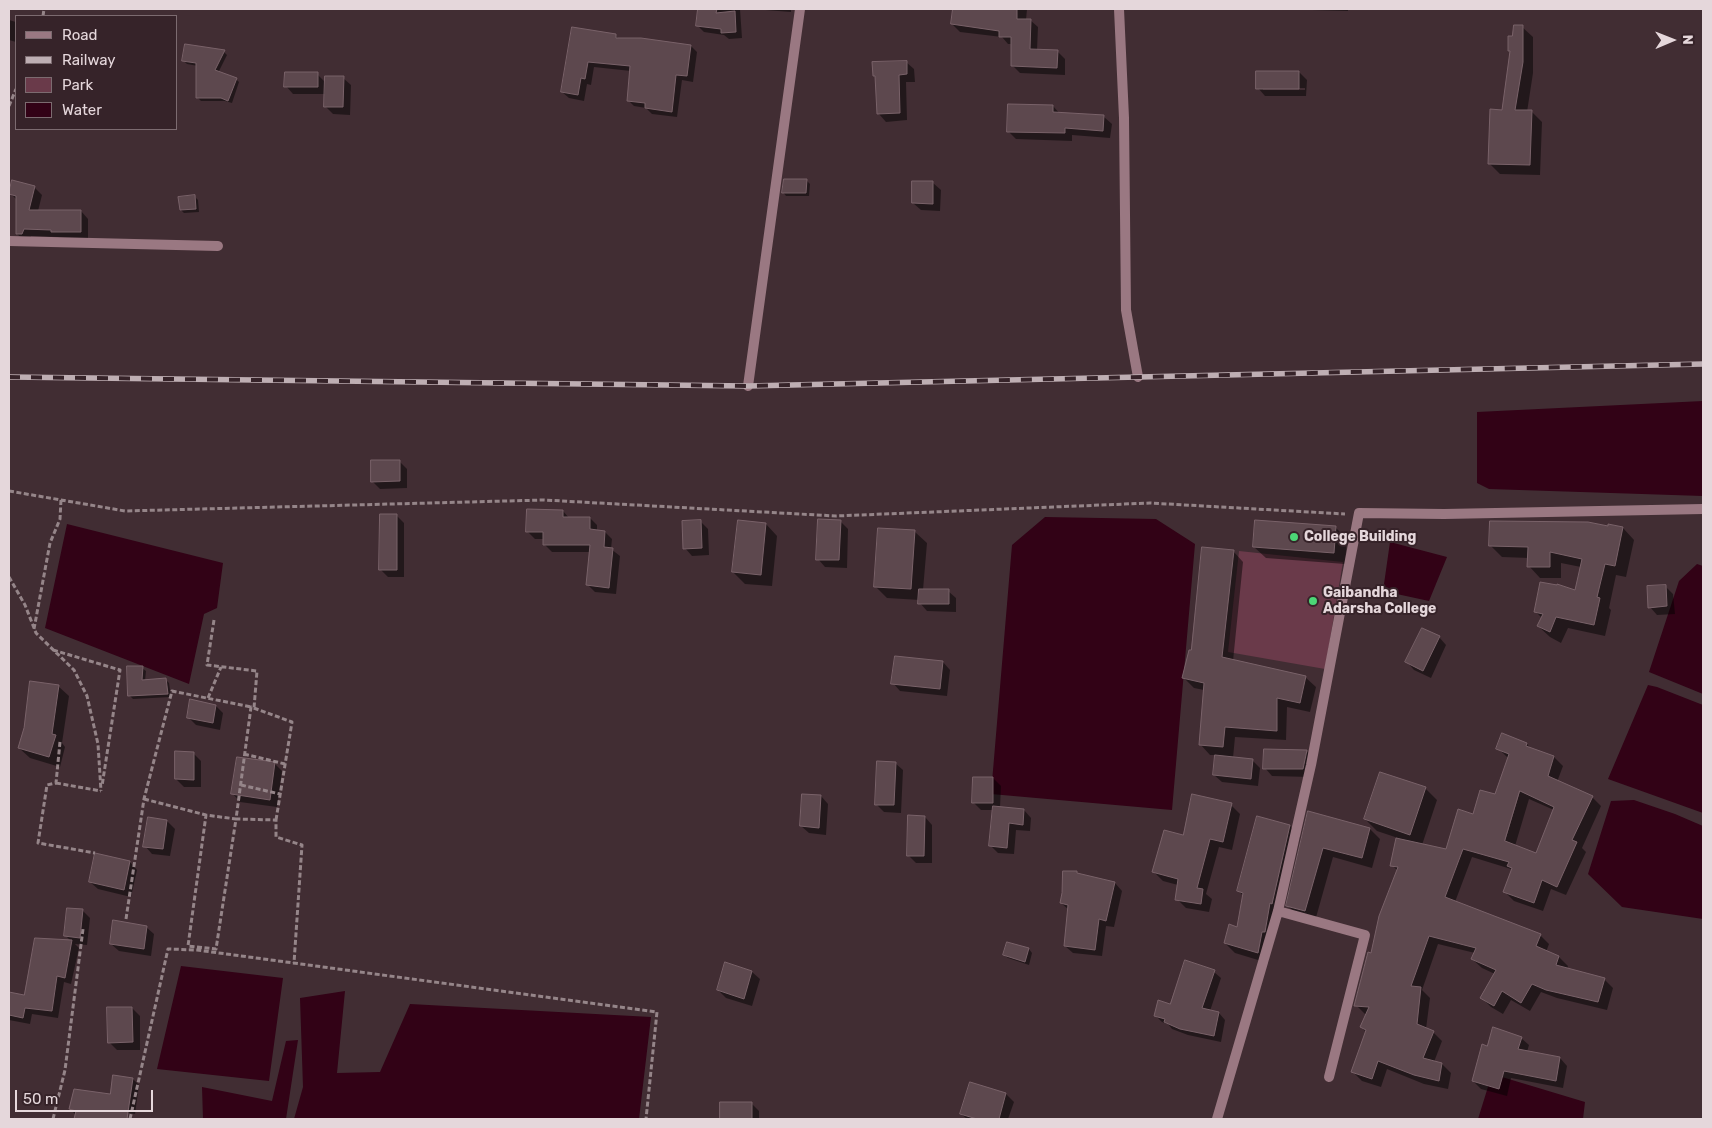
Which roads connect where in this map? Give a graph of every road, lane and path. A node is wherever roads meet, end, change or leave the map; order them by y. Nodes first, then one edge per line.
1 (800, 9) edge
2 (1119, 9) edge
3 (15, 91) edge
4 (9, 106) edge
5 (9, 240) edge
6 (218, 246) dead end
7 (1138, 377) dead end
8 (748, 386) dead end
9 (9, 491) edge
10 (61, 500) junction
11 (1703, 509) edge
12 (1359, 513) junction
13 (9, 577) edge
14 (214, 620) dead end
15 (34, 629) junction
16 (52, 649) junction
17 (221, 667) junction
18 (208, 698) junction
19 (252, 707) junction
20 (60, 742) dead end
21 (244, 754) junction
22 (285, 764) junction
23 (56, 783) junction
24 (241, 785) junction
25 (101, 791) junction
26 (280, 794) junction
27 (144, 799) junction
28 (206, 815) junction
29 (236, 819) junction
30 (276, 820) junction
31 (95, 853) dead end
32 (1278, 911) junction
33 (126, 919) dead end
34 (83, 929) dead end
35 (294, 963) junction
36 (1329, 1077) dead end
37 (53, 1119) edge
38 (130, 1119) edge
39 (646, 1119) edge
40 (1217, 1119) edge

1 - 8 street
2 - 7 street
3 - 4 path
5 - 6 street
9 - 10 path
10 - 12 path
10 - 15 path
11 - 12 street
12 - 32 street
13 - 15 path
14 - 17 path
15 - 16 path
16 - 25 path
16 - 25 path
17 - 18 path
17 - 19 path
18 - 19 path
18 - 27 path
19 - 21 path
19 - 22 path
20 - 23 path
21 - 22 path
21 - 24 path
22 - 26 path
23 - 25 path
23 - 31 path
24 - 26 path
24 - 29 path
26 - 30 path
27 - 28 path
27 - 33 path
28 - 29 path
28 - 29 path
29 - 30 path
30 - 35 path
32 - 36 street
32 - 40 street
34 - 37 path
35 - 38 path
35 - 39 path

